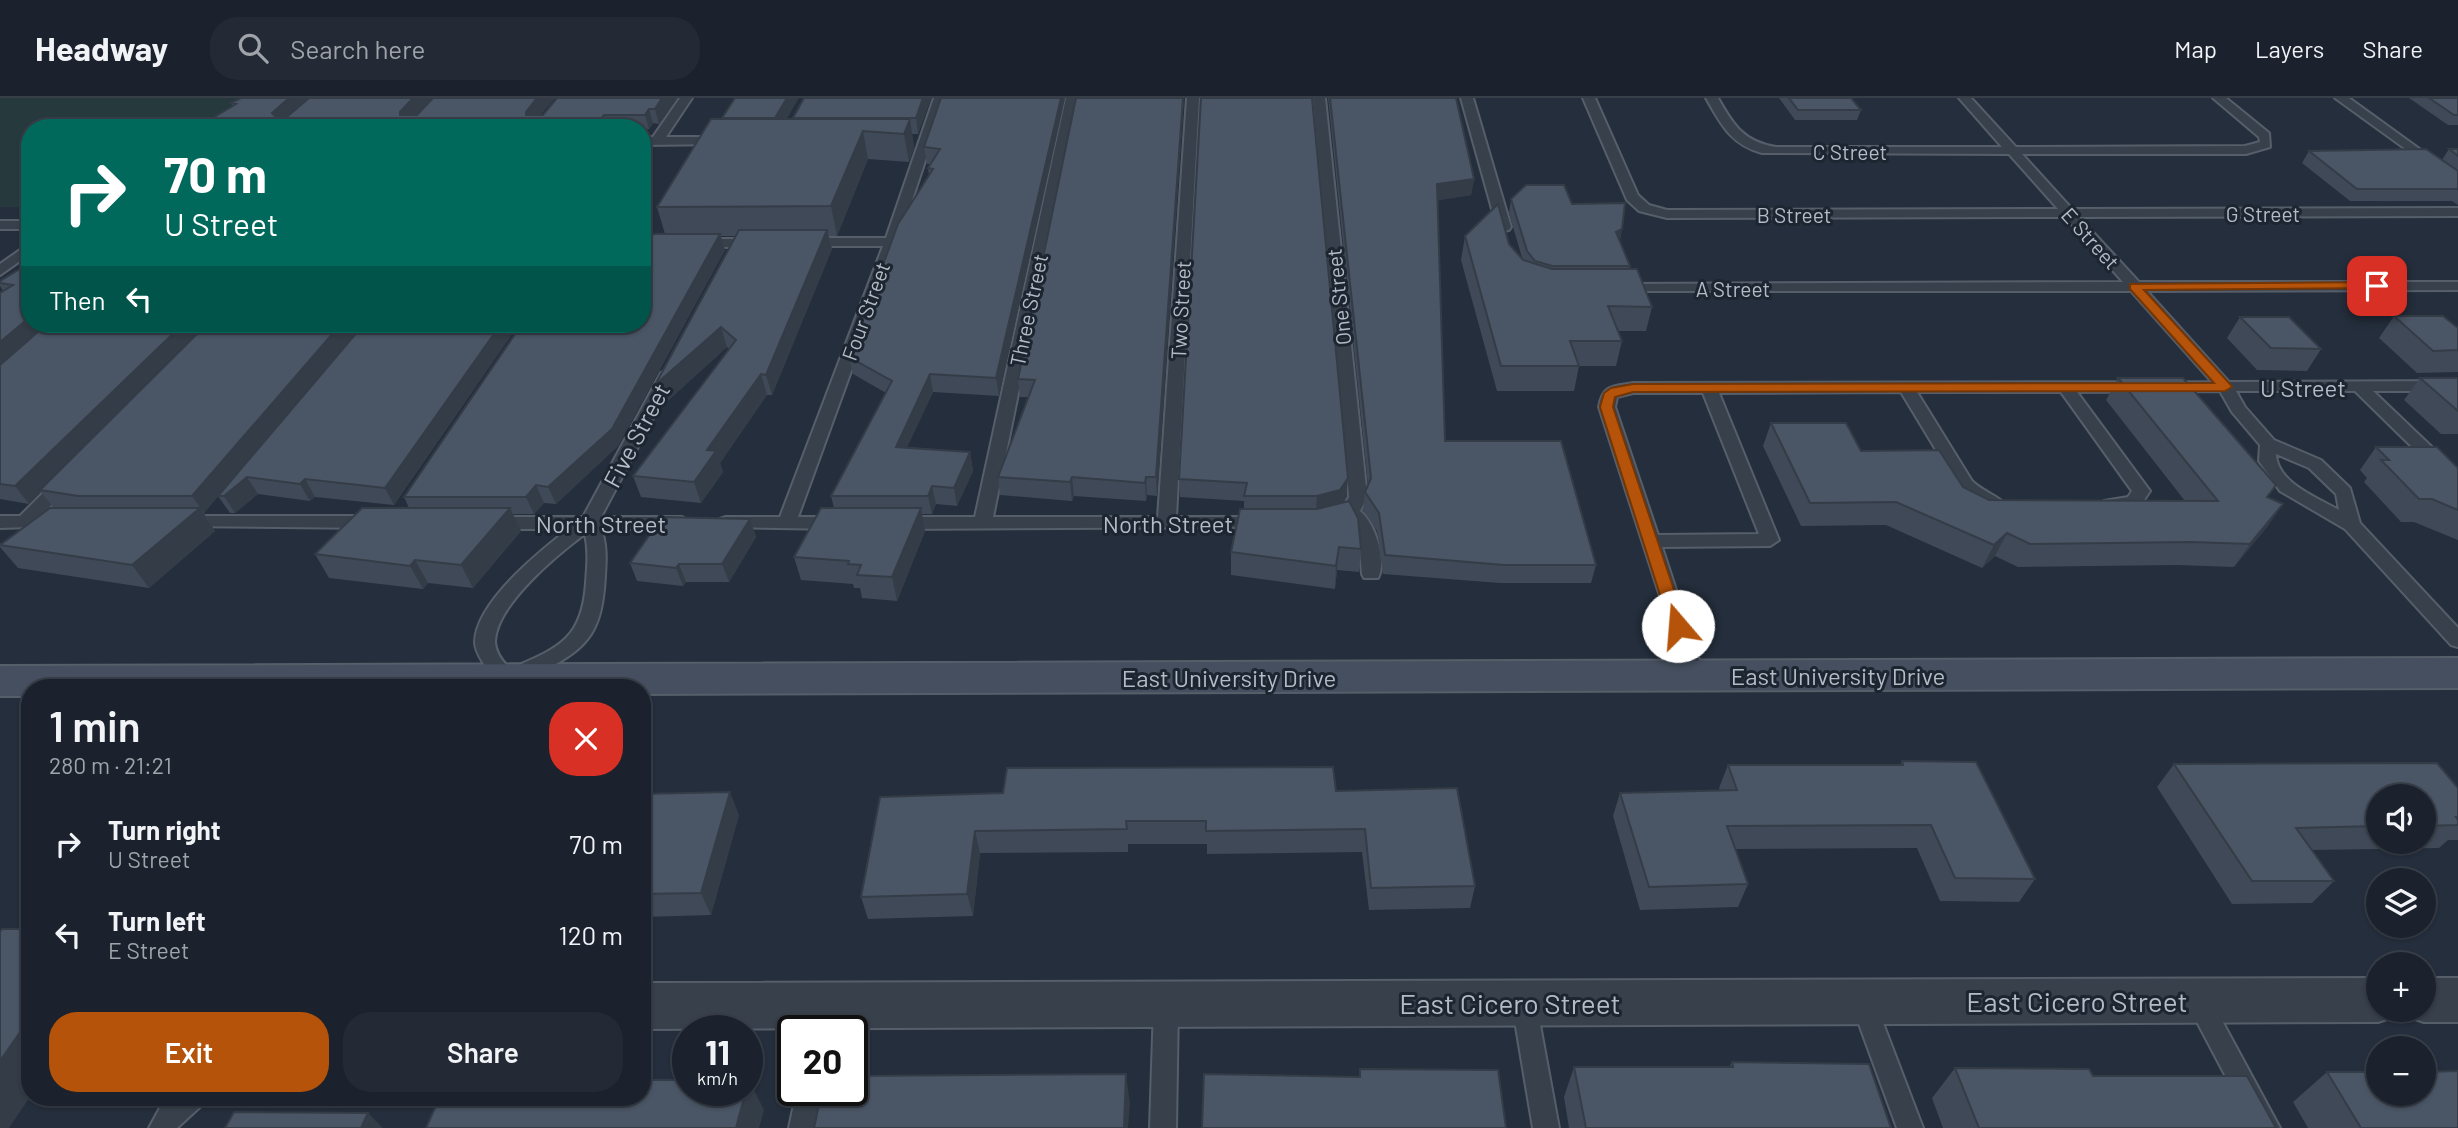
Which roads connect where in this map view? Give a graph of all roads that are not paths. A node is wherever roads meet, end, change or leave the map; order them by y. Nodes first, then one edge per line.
1 (686, 98) edge
2 (940, 98) edge
3 (1072, 98) edge
4 (1193, 98) edge
5 (1319, 98) edge
6 (1467, 98) edge
7 (1589, 98) edge
8 (1712, 98) edge
9 (1965, 98) edge
10 (2219, 98) edge
11 (2341, 98) edge
12 (651, 141) edge
13 (657, 141) junction
14 (733, 141) edge
15 (2013, 150) junction
16 (2458, 183) edge
17 (2458, 212) edge
18 (2069, 214) junction
19 (0, 225) edge
20 (21, 225) edge
21 (1508, 241) edge
22 (891, 242) junction
23 (766, 243) edge
24 (794, 243) edge
25 (651, 244) edge
26 (21, 254) edge
27 (0, 271) edge
28 (2458, 286) edge
29 (2135, 287) junction
30 (1604, 288) edge
31 (680, 352) edge
32 (2458, 386) edge
33 (2225, 387) junction
34 (2360, 387) junction
35 (1709, 388) junction
36 (1907, 388) junction
37 (2066, 388) junction
38 (2268, 444) junction
39 (74, 472) edge
40 (2458, 482) edge
41 (227, 501) edge
42 (1354, 505) junction
43 (2009, 505) edge
44 (2090, 505) edge
45 (0, 522) edge
46 (25, 522) junction
47 (78, 522) edge
48 (170, 522) edge
49 (210, 522) junction
50 (395, 522) edge
51 (478, 523) edge
52 (589, 523) junction
53 (788, 523) junction
54 (857, 523) edge
55 (885, 523) edge
56 (983, 523) junction
57 (1167, 523) junction
58 (1275, 523) edge
59 (1316, 523) edge
60 (2351, 525) junction
61 (1650, 541) junction
62 (1371, 574) dead end
63 (2458, 640) edge
64 (2458, 673) edge
65 (1695, 676) junction
66 (507, 679) junction
67 (0, 681) edge
68 (21, 681) edge
69 (2197, 1000) junction
70 (2366, 1000) edge
71 (2436, 1000) edge
72 (2458, 1000) edge
73 (1863, 1002) junction
74 (1524, 1003) junction
75 (1166, 1005) junction
76 (651, 1007) edge
77 (780, 1015) edge
78 (868, 1016) edge
79 (181, 1106) edge
80 (807, 1106) edge
81 (162, 1128) edge
82 (802, 1128) edge
83 (1163, 1128) edge
84 (1546, 1128) edge
85 (1910, 1128) edge
86 (2267, 1128) edge

1 - 13 lane
2 - 22 lane, Four Street
3 - 56 lane, Three Street
4 - 57 lane, Two Street
5 - 42 lane, One Street
6 - 21 lane
7 - 18 lane, B Street
8 - 15 lane, C Street
9 - 15 lane, E Street
10 - 15 lane, C Street
11 - 16 lane
12 - 13 lane
13 - 14 lane
15 - 18 lane, E Street
17 - 18 lane, G Street
18 - 29 lane, E Street
19 - 20 lane
22 - 24 lane
22 - 53 lane, Four Street
23 - 25 lane
26 - 27 lane
28 - 29 lane, A Street
29 - 30 lane, A Street
29 - 33 lane, E Street
31 - 52 lane, Five Street
32 - 34 lane, U Street
33 - 34 lane, U Street
33 - 37 lane, U Street
33 - 38 lane, E Street
34 - 40 lane
35 - 36 lane, U Street
35 - 61 lane, U Street
35 - 61 lane
36 - 37 lane, U Street
36 - 43 lane
37 - 44 lane
38 - 60 lane, E Street
38 - 60 lane, E Street
39 - 46 lane
41 - 49 lane
42 - 59 lane
42 - 62 lane
45 - 46 lane
46 - 47 lane
48 - 49 lane
49 - 50 lane
51 - 52 lane, North Street
52 - 53 lane, North Street
52 - 66 lane
52 - 66 lane
53 - 54 lane, North Street
55 - 56 lane, North Street
56 - 57 lane, North Street
57 - 58 lane, North Street
60 - 63 lane, E Street
61 - 65 lane, U Street
64 - 65 main road, East University Drive
65 - 66 main road, East University Drive
67 - 68 main road, East University Drive
69 - 70 street, East Cicero Street
69 - 73 street, East Cicero Street
69 - 86 lane
71 - 72 street
73 - 74 street, East Cicero Street
73 - 85 lane
74 - 75 street, East Cicero Street
74 - 84 lane
75 - 78 street, East Cicero Street
75 - 83 lane
76 - 77 street, East Cicero Street
79 - 81 lane
80 - 82 lane

